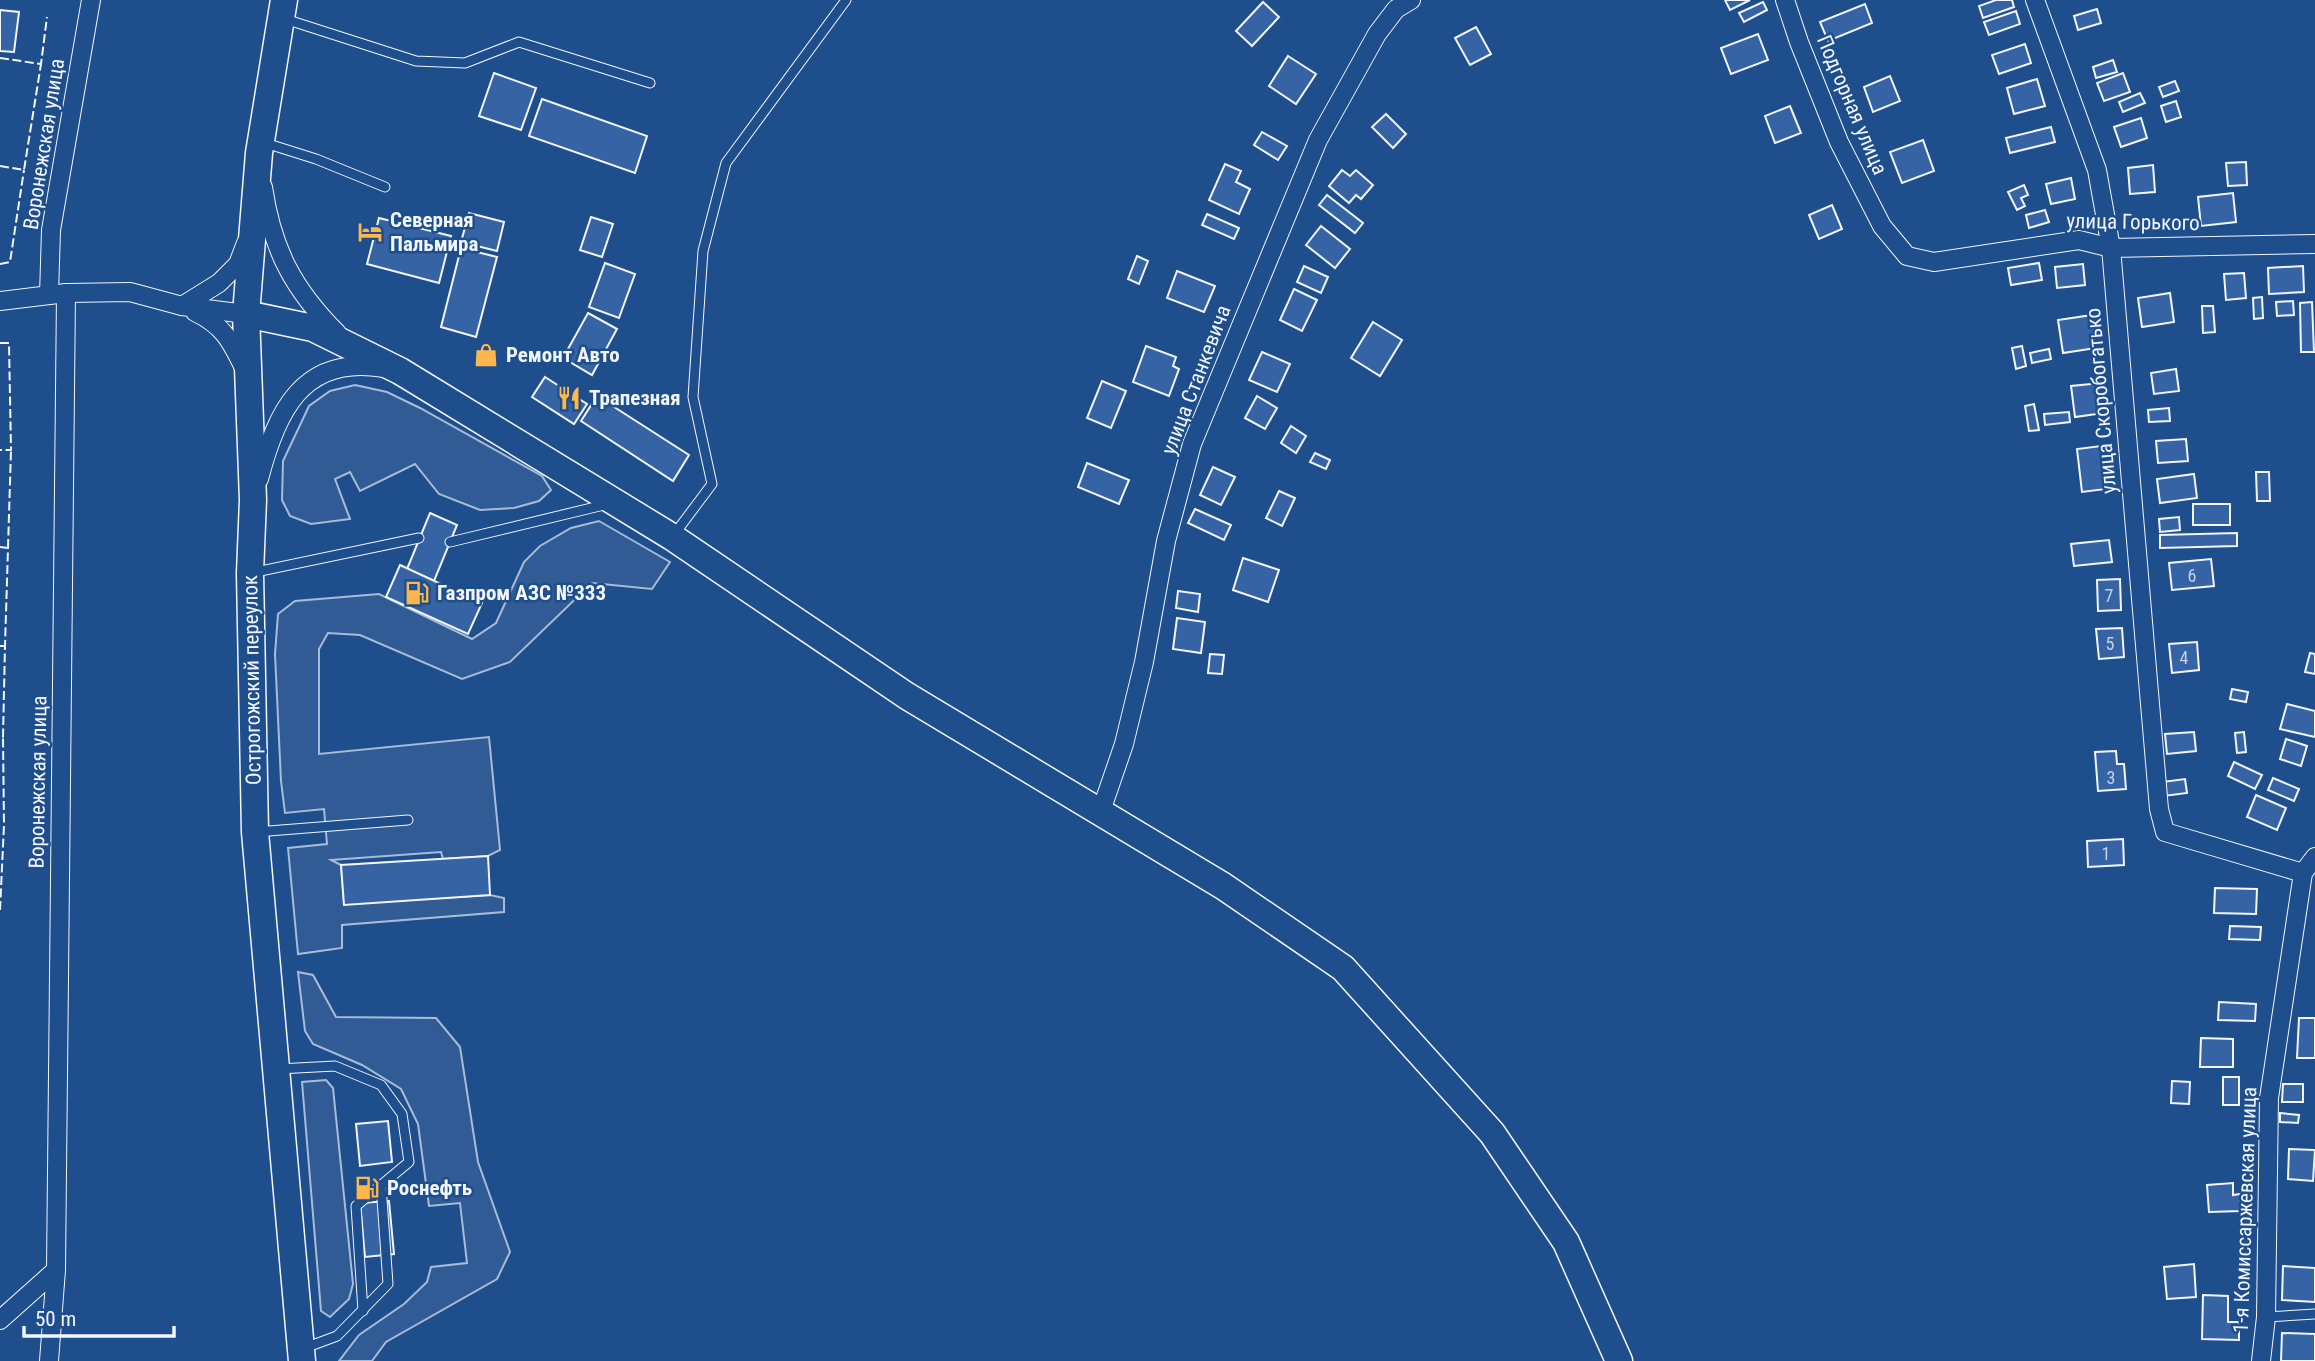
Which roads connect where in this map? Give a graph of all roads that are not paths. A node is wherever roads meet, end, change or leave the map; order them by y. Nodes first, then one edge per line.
1 (91, 0) edge
2 (846, 0) edge
3 (1411, 0) edge
4 (1785, 0) edge
5 (2035, 0) edge
6 (282, 8) edge
7 (650, 83) dead end
8 (260, 147) junction
9 (385, 187) dead end
10 (1882, 226) joint
11 (253, 227) junction
12 (2315, 244) edge
13 (2111, 248) junction
14 (58, 294) junction
15 (0, 301) edge
16 (182, 306) junction
17 (246, 314) junction
18 (349, 346) junction
19 (400, 371) junction
20 (249, 378) junction
21 (253, 500) junction
22 (617, 502) junction
23 (672, 537) junction
24 (419, 538) dead end
25 (450, 542) dead end
26 (250, 573) junction
27 (1101, 811) junction
28 (408, 820) dead end
29 (255, 832) junction
30 (2315, 857) edge
31 (2303, 873) junction
32 (276, 1069) junction
33 (381, 1185) junction
34 (56, 1270) junction
35 (363, 1311) junction
36 (2315, 1314) edge
37 (2266, 1317) junction
38 (0, 1320) edge
39 (301, 1355) edge
40 (49, 1361) edge
41 (1619, 1361) edge
42 (2261, 1361) edge

1 - 14 street, Воронежская улица
2 - 23 lane
3 - 27 street, улица Станкевича
4 - 10 street, Подгорная улица
5 - 13 street, улица Скоробогатько
6 - 7 lane
6 - 8 main road, Острогожский переулок
8 - 9 lane
8 - 11 main road, Острогожский переулок
8 - 18 street
10 - 13 street, улица Горького
11 - 16 street
11 - 17 main road, Острогожский переулок
12 - 13 street, улица Горького
13 - 31 street, улица Скоробогатько
14 - 15 street
14 - 16 street
14 - 34 street, Воронежская улица
16 - 17 street
16 - 20 street
17 - 18 main road
17 - 20 main road, Острогожский переулок
18 - 19 main road
19 - 21 street
19 - 22 main road
20 - 21 main road, Острогожский переулок
21 - 26 main road, Острогожский переулок
22 - 23 main road
22 - 25 lane
23 - 27 main road
24 - 26 lane
26 - 29 main road, Острогожский переулок
27 - 41 main road
28 - 29 lane
29 - 32 main road, Острогожский переулок
30 - 31 street, 1-я Комиссаржевская улица
31 - 37 street, 1-я Комиссаржевская улица
32 - 33 lane
32 - 39 main road, Острогожский переулок
33 - 35 lane
33 - 35 lane
34 - 38 street
34 - 40 street, Воронежская улица
35 - 39 lane
36 - 37 lane
37 - 42 street, 1-я Комиссаржевская улица

